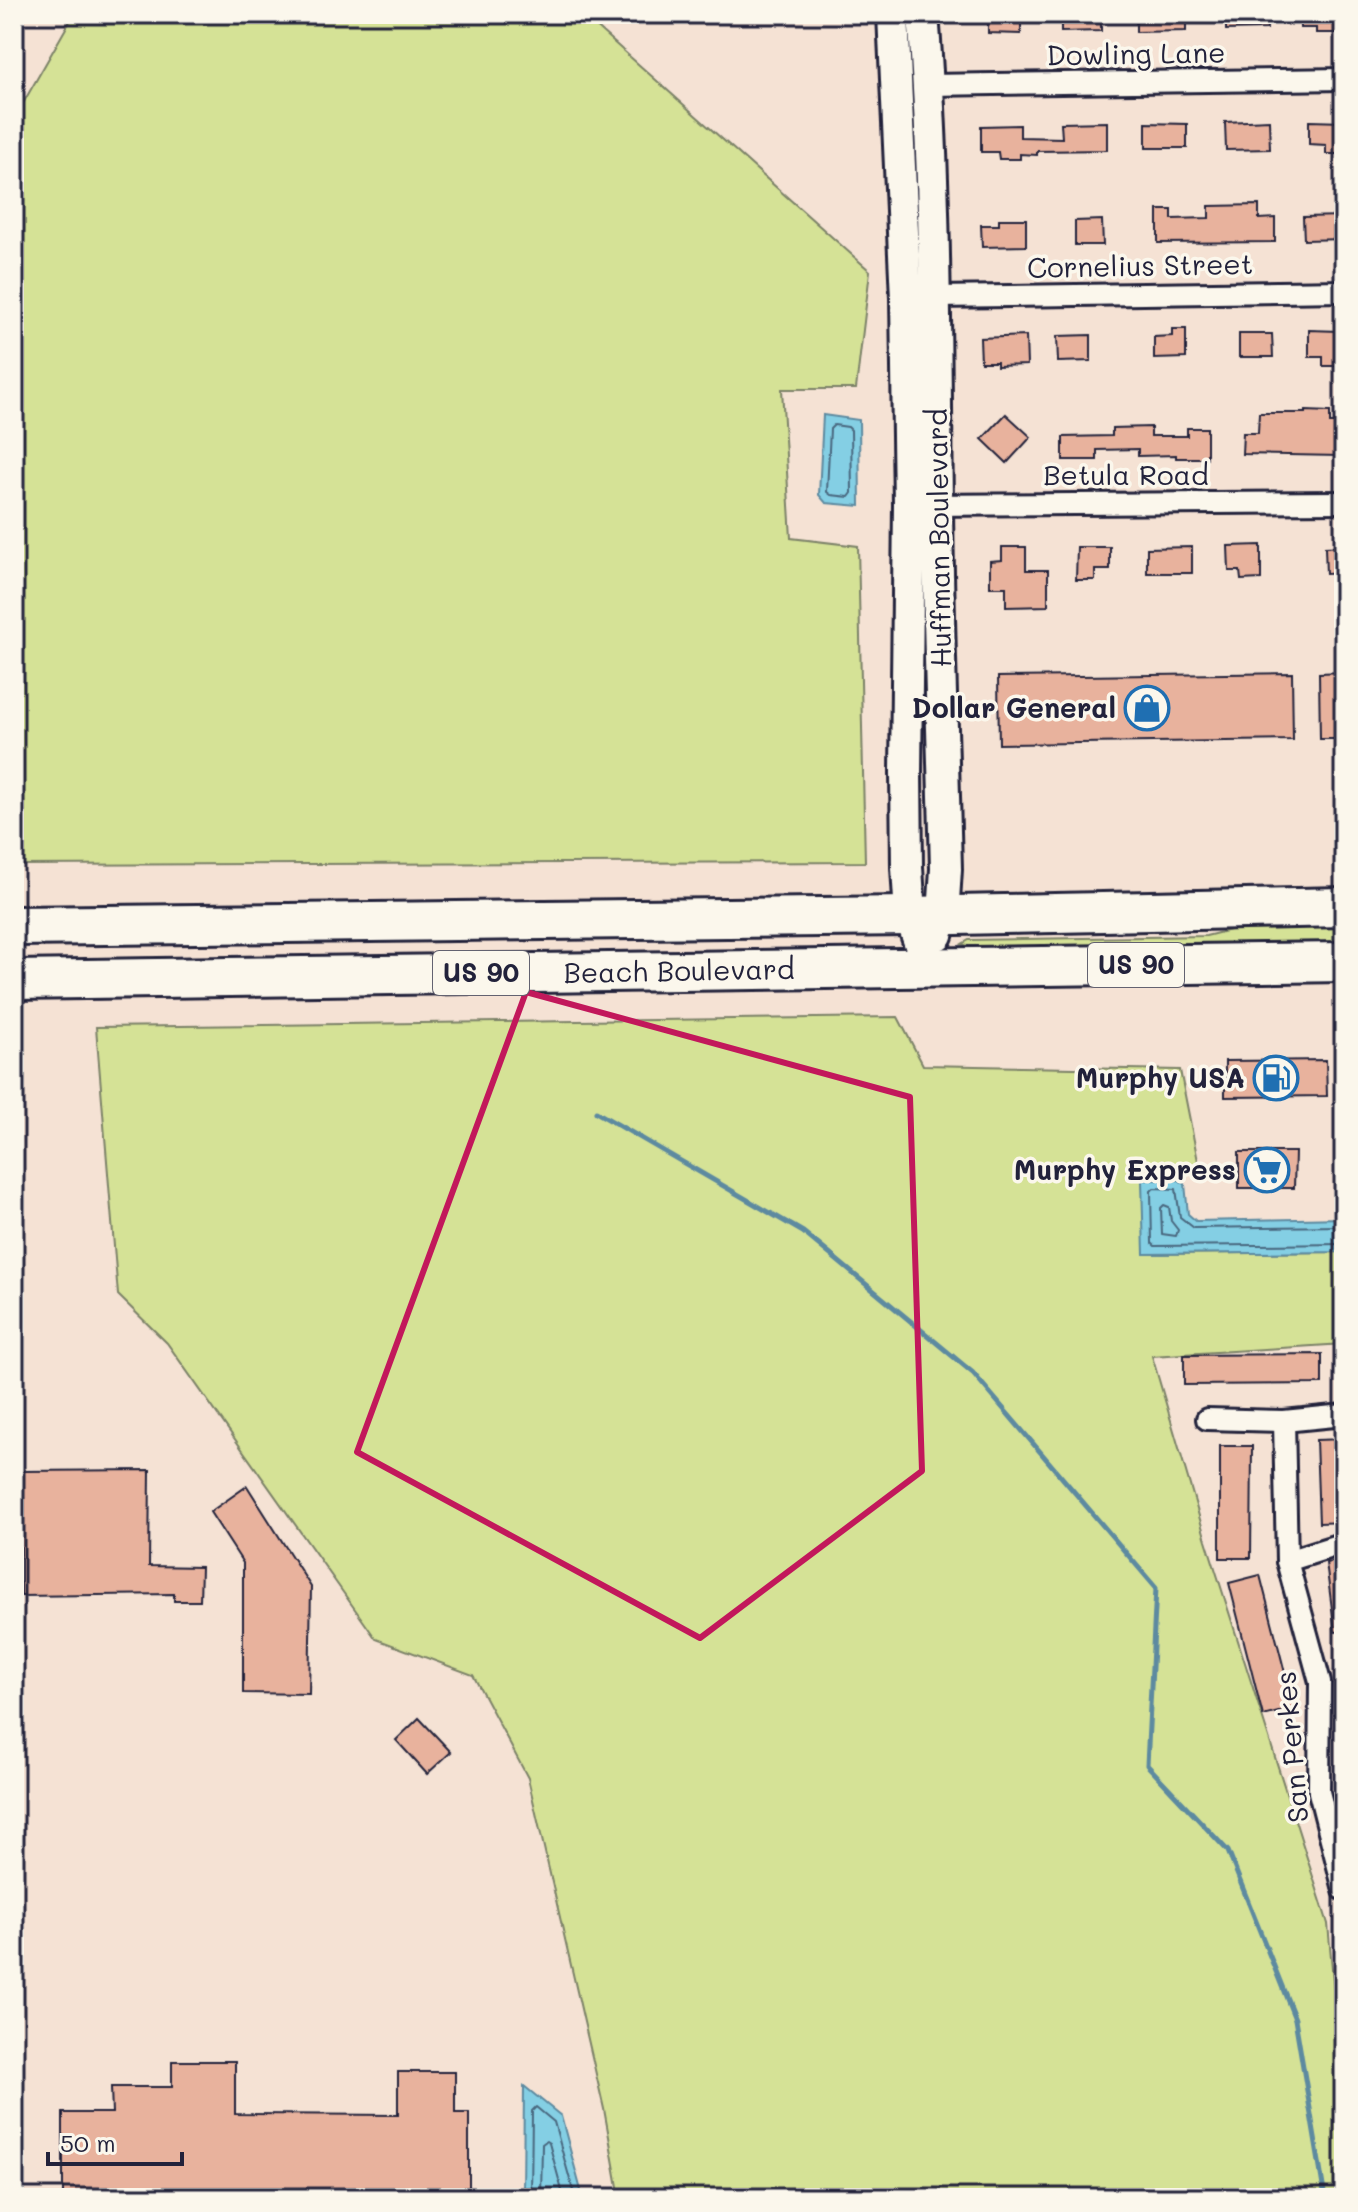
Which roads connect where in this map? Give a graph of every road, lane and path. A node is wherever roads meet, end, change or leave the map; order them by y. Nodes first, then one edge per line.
1 (893, 14) edge
2 (923, 14) edge
3 (1344, 79) edge
4 (928, 85) junction
5 (1344, 291) edge
6 (936, 297) junction
7 (1344, 502) edge
8 (923, 505) junction
9 (909, 557) junction
10 (940, 652) junction
11 (1344, 907) edge
12 (926, 916) junction
13 (102, 924) junction
14 (14, 926) edge
15 (14, 936) edge
16 (1344, 962) edge
17 (928, 968) junction
18 (24, 979) edge
19 (1344, 1415) edge
20 (1207, 1419) dead end
21 (1284, 1421) junction
22 (1344, 1543) edge
23 (1287, 1561) junction
24 (1344, 1890) edge

1 - 8 street, Huffman Boulevard
2 - 4 street, Huffman Boulevard
3 - 4 street, Dowling Lane
4 - 6 street, Huffman Boulevard
5 - 6 street, Cornelius Street
6 - 8 street, Huffman Boulevard
7 - 8 street, Betula Road
8 - 9 street, Huffman Boulevard
8 - 10 street, Huffman Boulevard
9 - 10 street
9 - 12 street, Huffman Boulevard
10 - 12 street, Huffman Boulevard
11 - 12 highway, US 90
12 - 13 highway, US 90
12 - 17 street, Huffman Boulevard
13 - 14 highway, US 90
13 - 18 highway
15 - 18 highway
16 - 17 highway, Beach Boulevard / US 90
17 - 18 highway, Beach Boulevard / US 90
19 - 21 street
20 - 21 street
21 - 23 street, San Perkes
22 - 23 street
23 - 24 street, San Perkes

